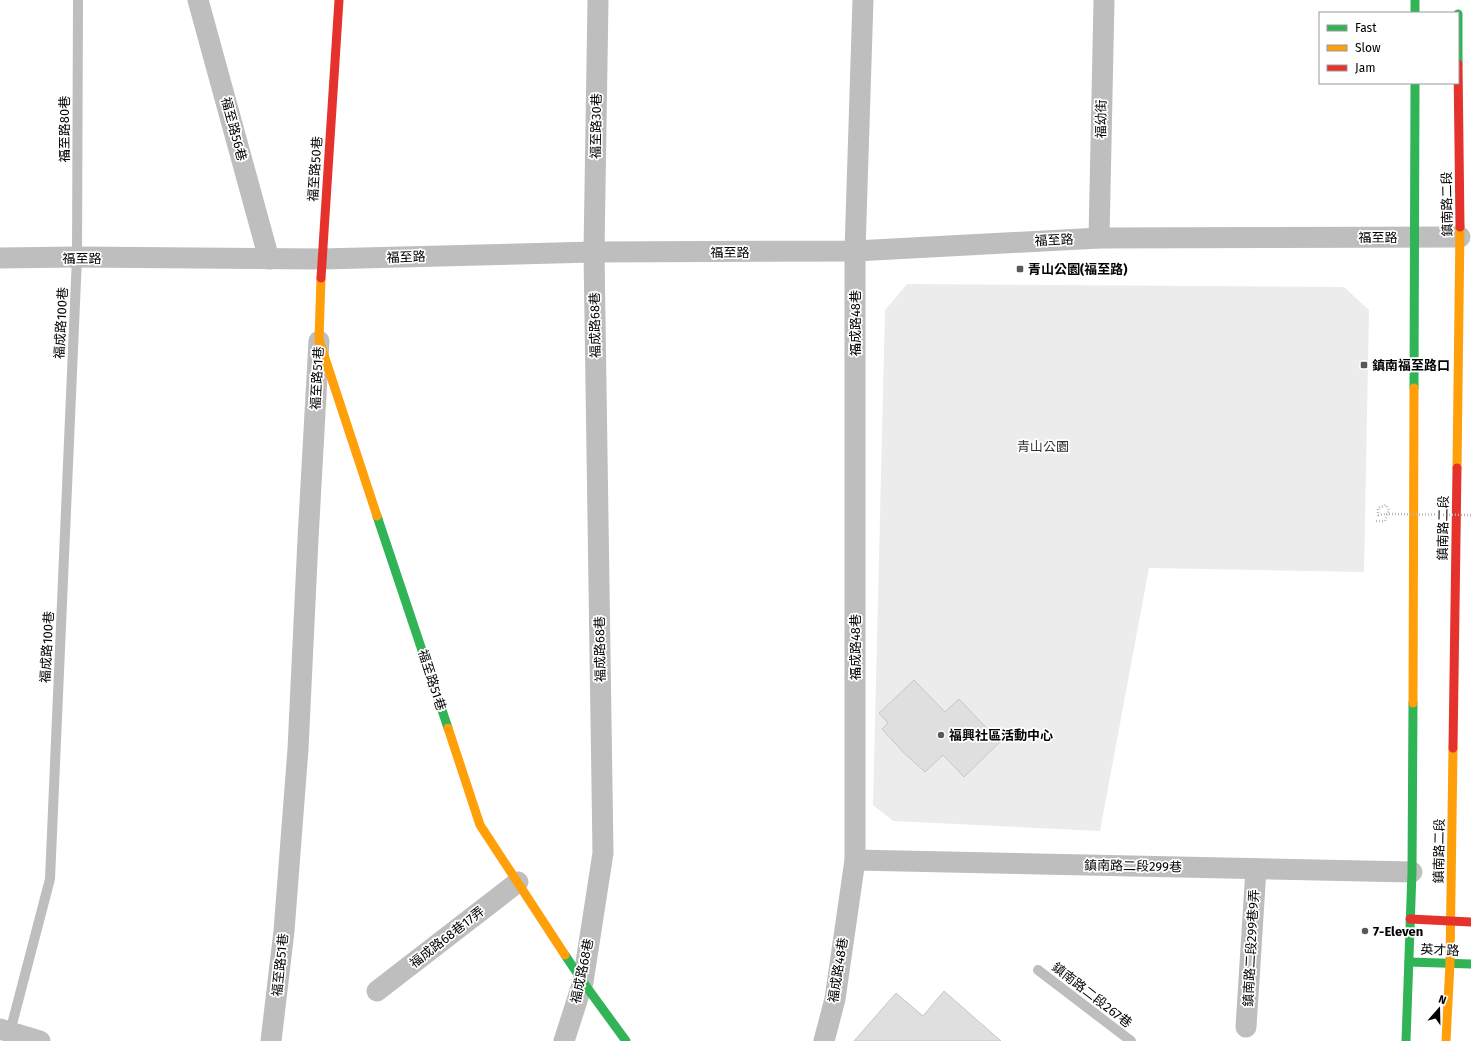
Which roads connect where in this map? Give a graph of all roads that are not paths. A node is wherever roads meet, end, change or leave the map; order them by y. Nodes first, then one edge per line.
1 (78, 0) edge
2 (198, 0) edge
3 (339, 0) edge
4 (598, 0) edge
5 (863, 0) edge
6 (1104, 0) edge
7 (1415, 0) edge
8 (1415, 12) edge
9 (1459, 22) edge
10 (1415, 84) edge
11 (1465, 86) edge
12 (1415, 237) junction
13 (1099, 238) junction
14 (1460, 238) junction
15 (856, 251) junction
16 (594, 252) junction
17 (77, 257) junction
18 (0, 258) edge
19 (269, 259) junction
20 (322, 259) junction
21 (319, 340) junction
22 (855, 860) junction
23 (1256, 869) junction
24 (1412, 872) junction
25 (518, 882) junction
26 (1410, 919) junction
27 (1451, 921) junction
28 (1471, 922) edge
29 (1409, 962) junction
30 (1450, 963) junction
31 (1471, 964) edge
32 (1038, 970) dead end
33 (583, 982) junction
34 (377, 992) dead end
35 (1246, 1028) dead end
36 (5, 1031) edge
37 (40, 1041) edge
38 (271, 1041) edge
39 (564, 1041) edge
40 (626, 1041) edge
41 (824, 1041) edge
42 (1130, 1041) edge
43 (1406, 1041) edge
44 (1446, 1041) edge

1 - 17 lane, 福至路80巷
2 - 19 street, 福至路56巷
3 - 20 street, 福至路50巷
4 - 16 street, 福至路30巷
5 - 15 street
6 - 13 street, 福幼街
7 - 8 street
9 - 11 street, 鎮南路二段
10 - 12 street, 鎮南路二段
11 - 14 street, 鎮南路二段
12 - 13 street, 福至路
12 - 14 street, 福至路
12 - 24 street, 鎮南路二段
13 - 15 street, 福至路
14 - 27 street, 鎮南路二段
15 - 16 street, 福至路
15 - 22 street, 福成路48巷
16 - 20 street, 福至路
16 - 33 street, 福成路68巷
17 - 18 street, 福至路
17 - 19 street, 福至路
17 - 36 lane, 福成路100巷
19 - 20 street, 福至路
20 - 21 street, 福至路50巷
21 - 25 street, 福至路51巷
21 - 38 street, 福至路51巷
22 - 23 street, 鎮南路二段299巷
22 - 41 street, 福成路48巷
23 - 24 street, 鎮南路二段299巷
23 - 35 street, 鎮南路二段299巷9弄
24 - 26 street, 鎮南路二段
25 - 33 street, 福至路51巷
25 - 34 street, 福成路68巷17弄
26 - 27 street
26 - 29 street, 鎮南路二段
27 - 28 street
27 - 30 street, 鎮南路二段
29 - 30 street, 英才路
29 - 43 street, 鎮南路二段
30 - 31 street, 英才路
30 - 44 street, 鎮南路二段
32 - 42 lane, 鎮南路二段267巷
33 - 39 street, 福成路68巷
33 - 40 street, 福至路51巷
36 - 37 street

